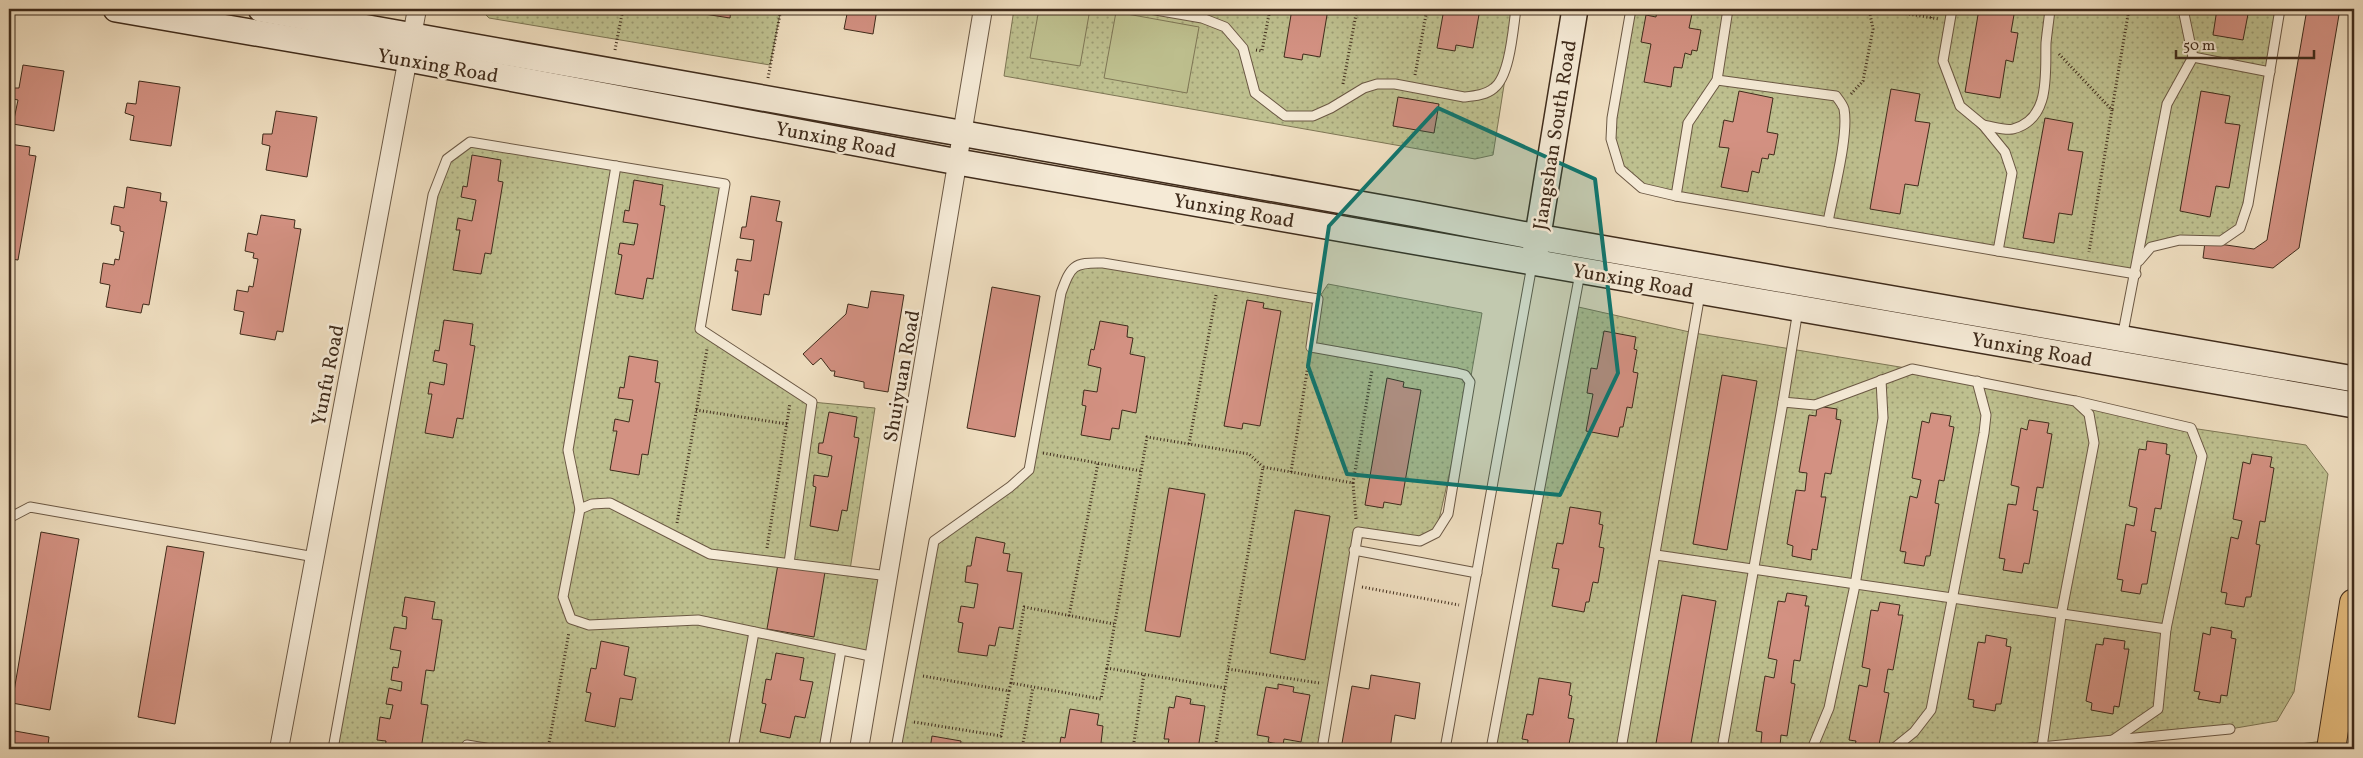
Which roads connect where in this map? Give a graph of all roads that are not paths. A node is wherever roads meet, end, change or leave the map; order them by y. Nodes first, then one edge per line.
1 (116, 9) edge
2 (261, 9) edge
3 (417, 9) edge
4 (983, 9) edge
5 (1150, 9) edge
6 (1516, 9) edge
7 (1575, 9) edge
8 (1631, 9) edge
9 (1728, 9) edge
10 (1952, 9) edge
11 (2050, 9) edge
12 (2183, 9) edge
13 (2280, 9) edge
14 (412, 34) junction
15 (2194, 57) junction
16 (408, 59) junction
17 (2270, 72) junction
18 (1717, 80) junction
19 (1983, 125) junction
20 (963, 134) junction
21 (958, 162) junction
22 (616, 166) junction
23 (1676, 196) junction
24 (1828, 222) junction
25 (1537, 237) junction
26 (1998, 251) junction
27 (1533, 262) junction
28 (2139, 262) junction
29 (1580, 270) junction
30 (2136, 274) junction
31 (1701, 291) junction
32 (1798, 308) junction
33 (2122, 339) junction
34 (2354, 379) edge
35 (1881, 380) junction
36 (1977, 381) junction
37 (2075, 401) junction
38 (1783, 402) junction
39 (2354, 405) edge
40 (580, 509) junction
41 (9, 520) edge
42 (1354, 550) junction
43 (1656, 555) junction
44 (315, 558) junction
45 (789, 563) junction
46 (1754, 570) junction
47 (1477, 573) junction
48 (889, 576) junction
49 (1855, 585) junction
50 (1954, 600) junction
51 (2354, 603) edge
52 (2060, 616) junction
53 (2166, 629) junction
54 (754, 632) junction
55 (841, 650) junction
56 (875, 657) junction
57 (2230, 729) dead end
58 (2114, 740) junction
59 (2042, 747) junction
60 (279, 749) edge
61 (333, 749) edge
62 (466, 749) edge
63 (491, 749) edge
64 (733, 749) edge
65 (824, 749) edge
66 (859, 749) edge
67 (896, 749) edge
68 (1322, 749) edge
69 (1445, 749) edge
70 (1491, 749) edge
71 (1621, 749) edge
72 (1722, 749) edge
73 (1812, 749) edge
74 (1893, 749) edge
75 (2020, 749) edge
76 (2331, 749) edge

1 - 16 street, Yunxing Road
2 - 14 street, Yunxing Road
3 - 14 street, Yunfu Road
4 - 20 street, Shuiyuan Road
5 - 6 lane
7 - 25 street, Jiangshan South Road
8 - 23 lane
9 - 18 lane
10 - 19 lane
11 - 19 lane
12 - 15 lane
13 - 17 lane
14 - 16 street, Yunfu Road
14 - 20 street, Yunxing Road
15 - 17 lane
15 - 28 lane
16 - 21 street, Yunxing Road
16 - 44 street, Yunfu Road
17 - 28 lane
18 - 23 lane
18 - 24 lane
19 - 26 lane
20 - 21 street, Shuiyuan Road
20 - 25 street, Yunxing Road
21 - 27 street, Yunxing Road
21 - 48 street, Shuiyuan Road
22 - 40 lane
22 - 45 lane
22 - 61 lane
23 - 24 lane
24 - 26 lane
25 - 27 street, Jiangshan South Road
25 - 33 street, Yunxing Road
26 - 30 lane
27 - 29 street, Yunxing Road
27 - 47 lane
28 - 30 lane
29 - 31 street, Yunxing Road
29 - 70 lane
30 - 33 lane
31 - 32 street, Yunxing Road
31 - 43 lane
32 - 38 lane
32 - 39 street, Yunxing Road
33 - 34 street, Yunxing Road
35 - 36 lane
35 - 38 lane
35 - 49 lane
36 - 37 lane
36 - 50 lane
37 - 52 lane
37 - 53 lane
38 - 46 lane
40 - 45 lane
40 - 54 lane
41 - 44 lane
42 - 47 lane
42 - 67 lane
42 - 68 lane
43 - 46 lane
43 - 71 lane
44 - 60 street, Yunfu Road
45 - 48 lane
46 - 49 lane
46 - 72 lane
47 - 69 lane
48 - 56 street, Shuiyuan Road
49 - 50 lane
49 - 73 lane
50 - 52 lane
50 - 74 lane
51 - 76 main road
52 - 53 lane
52 - 59 lane
53 - 58 lane
54 - 55 lane
54 - 64 lane
55 - 56 lane
55 - 65 lane
56 - 66 street, Shuiyuan Road
57 - 58 lane
58 - 59 lane
59 - 75 lane
62 - 63 lane

